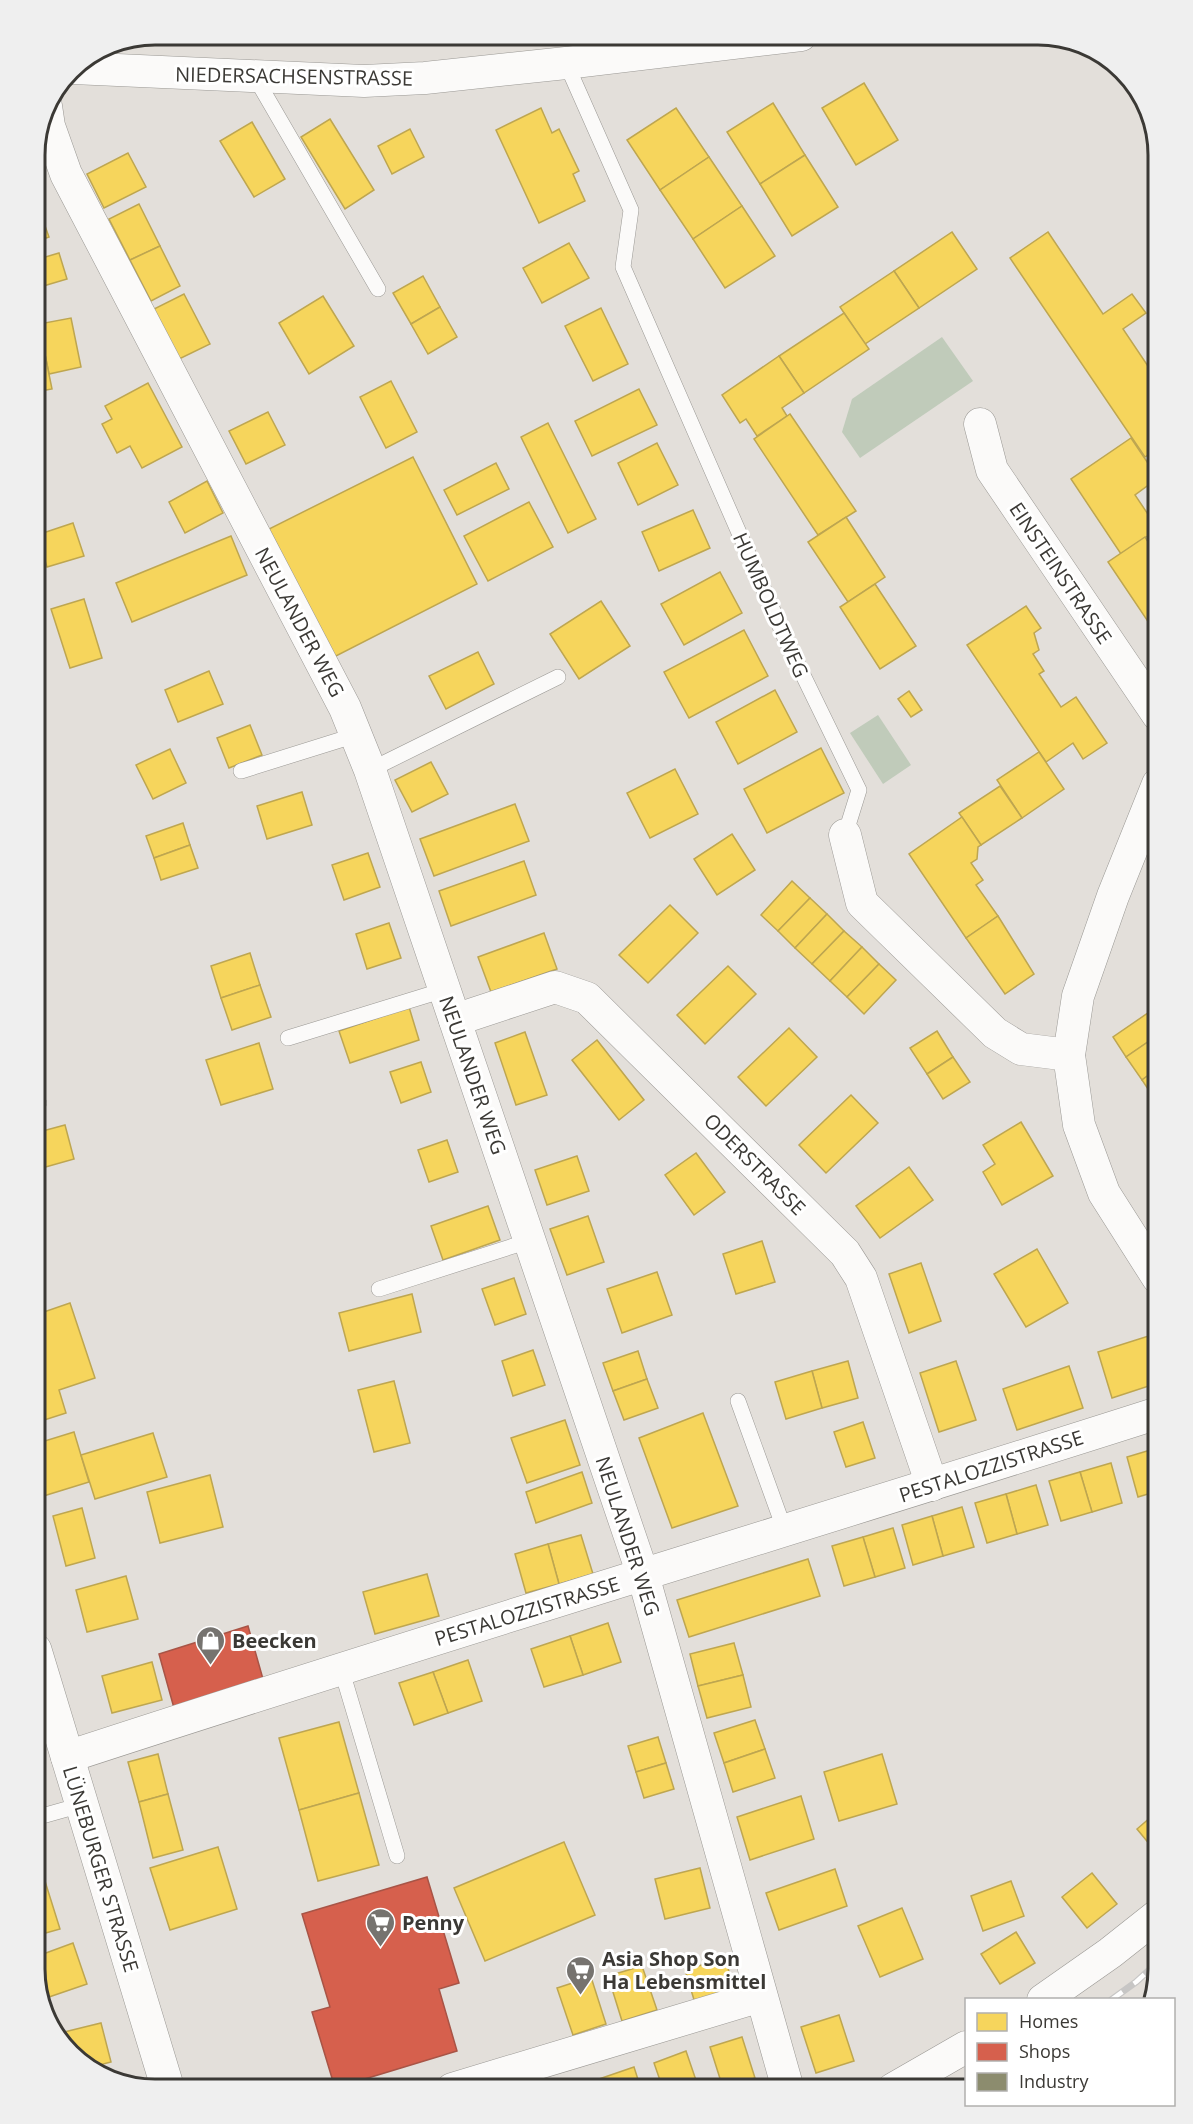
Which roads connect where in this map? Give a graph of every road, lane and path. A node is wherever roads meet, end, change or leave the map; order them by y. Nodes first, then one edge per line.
1 (659, 45) edge
2 (566, 63) junction
3 (88, 69) edge
4 (255, 77) junction
5 (49, 126) edge
6 (378, 290) dead end
7 (980, 424) dead end
8 (558, 676) dead end
9 (1148, 700) edge
10 (356, 735) junction
11 (370, 770) junction
12 (241, 771) dead end
13 (1148, 809) edge
14 (844, 835) joint
15 (444, 990) junction
16 (455, 1020) junction
17 (288, 1038) dead end
18 (1069, 1055) junction
19 (529, 1242) junction
20 (1148, 1262) edge
21 (379, 1289) dead end
22 (738, 1401) dead end
23 (1148, 1416) edge
24 (932, 1485) junction
25 (785, 1531) junction
26 (643, 1575) junction
27 (326, 1670) junction
28 (45, 1685) edge
29 (67, 1756) junction
30 (81, 1805) junction
31 (45, 1815) edge
32 (397, 1856) dead end
33 (1148, 1923) edge
34 (761, 1996) junction
35 (1045, 1998) edge
36 (965, 2047) edge
37 (165, 2079) edge
38 (485, 2079) edge
39 (785, 2079) edge
40 (911, 2079) edge

1 - 2 street, NIEDERSACHSENSTRASSE
2 - 4 street, NIEDERSACHSENSTRASSE
2 - 14 lane, HUMBOLDTWEG
3 - 4 street, NIEDERSACHSENSTRASSE
4 - 6 lane
5 - 10 street, NEULANDER WEG
7 - 9 street, EINSTEINSTRASSE
8 - 11 lane
10 - 11 street, NEULANDER WEG
10 - 12 lane
11 - 15 street, NEULANDER WEG
13 - 18 street
14 - 18 street, HUMBOLDTWEG
15 - 16 street, NEULANDER WEG
15 - 17 lane
16 - 19 street, NEULANDER WEG
16 - 24 street, ODERSTRASSE
18 - 20 street
19 - 21 lane
19 - 26 street, NEULANDER WEG
22 - 25 lane
23 - 24 street, PESTALOZZISTRASSE
24 - 25 street, PESTALOZZISTRASSE
25 - 26 street, PESTALOZZISTRASSE
26 - 27 street, PESTALOZZISTRASSE
26 - 34 street, NEULANDER WEG
27 - 29 street, PESTALOZZISTRASSE
27 - 32 lane
28 - 29 main road, LÜNEBURGER STRASSE
29 - 30 main road, LÜNEBURGER STRASSE
30 - 31 lane
30 - 37 main road, LÜNEBURGER STRASSE
33 - 35 street
34 - 38 street
34 - 39 street, NEULANDER WEG
36 - 40 street

